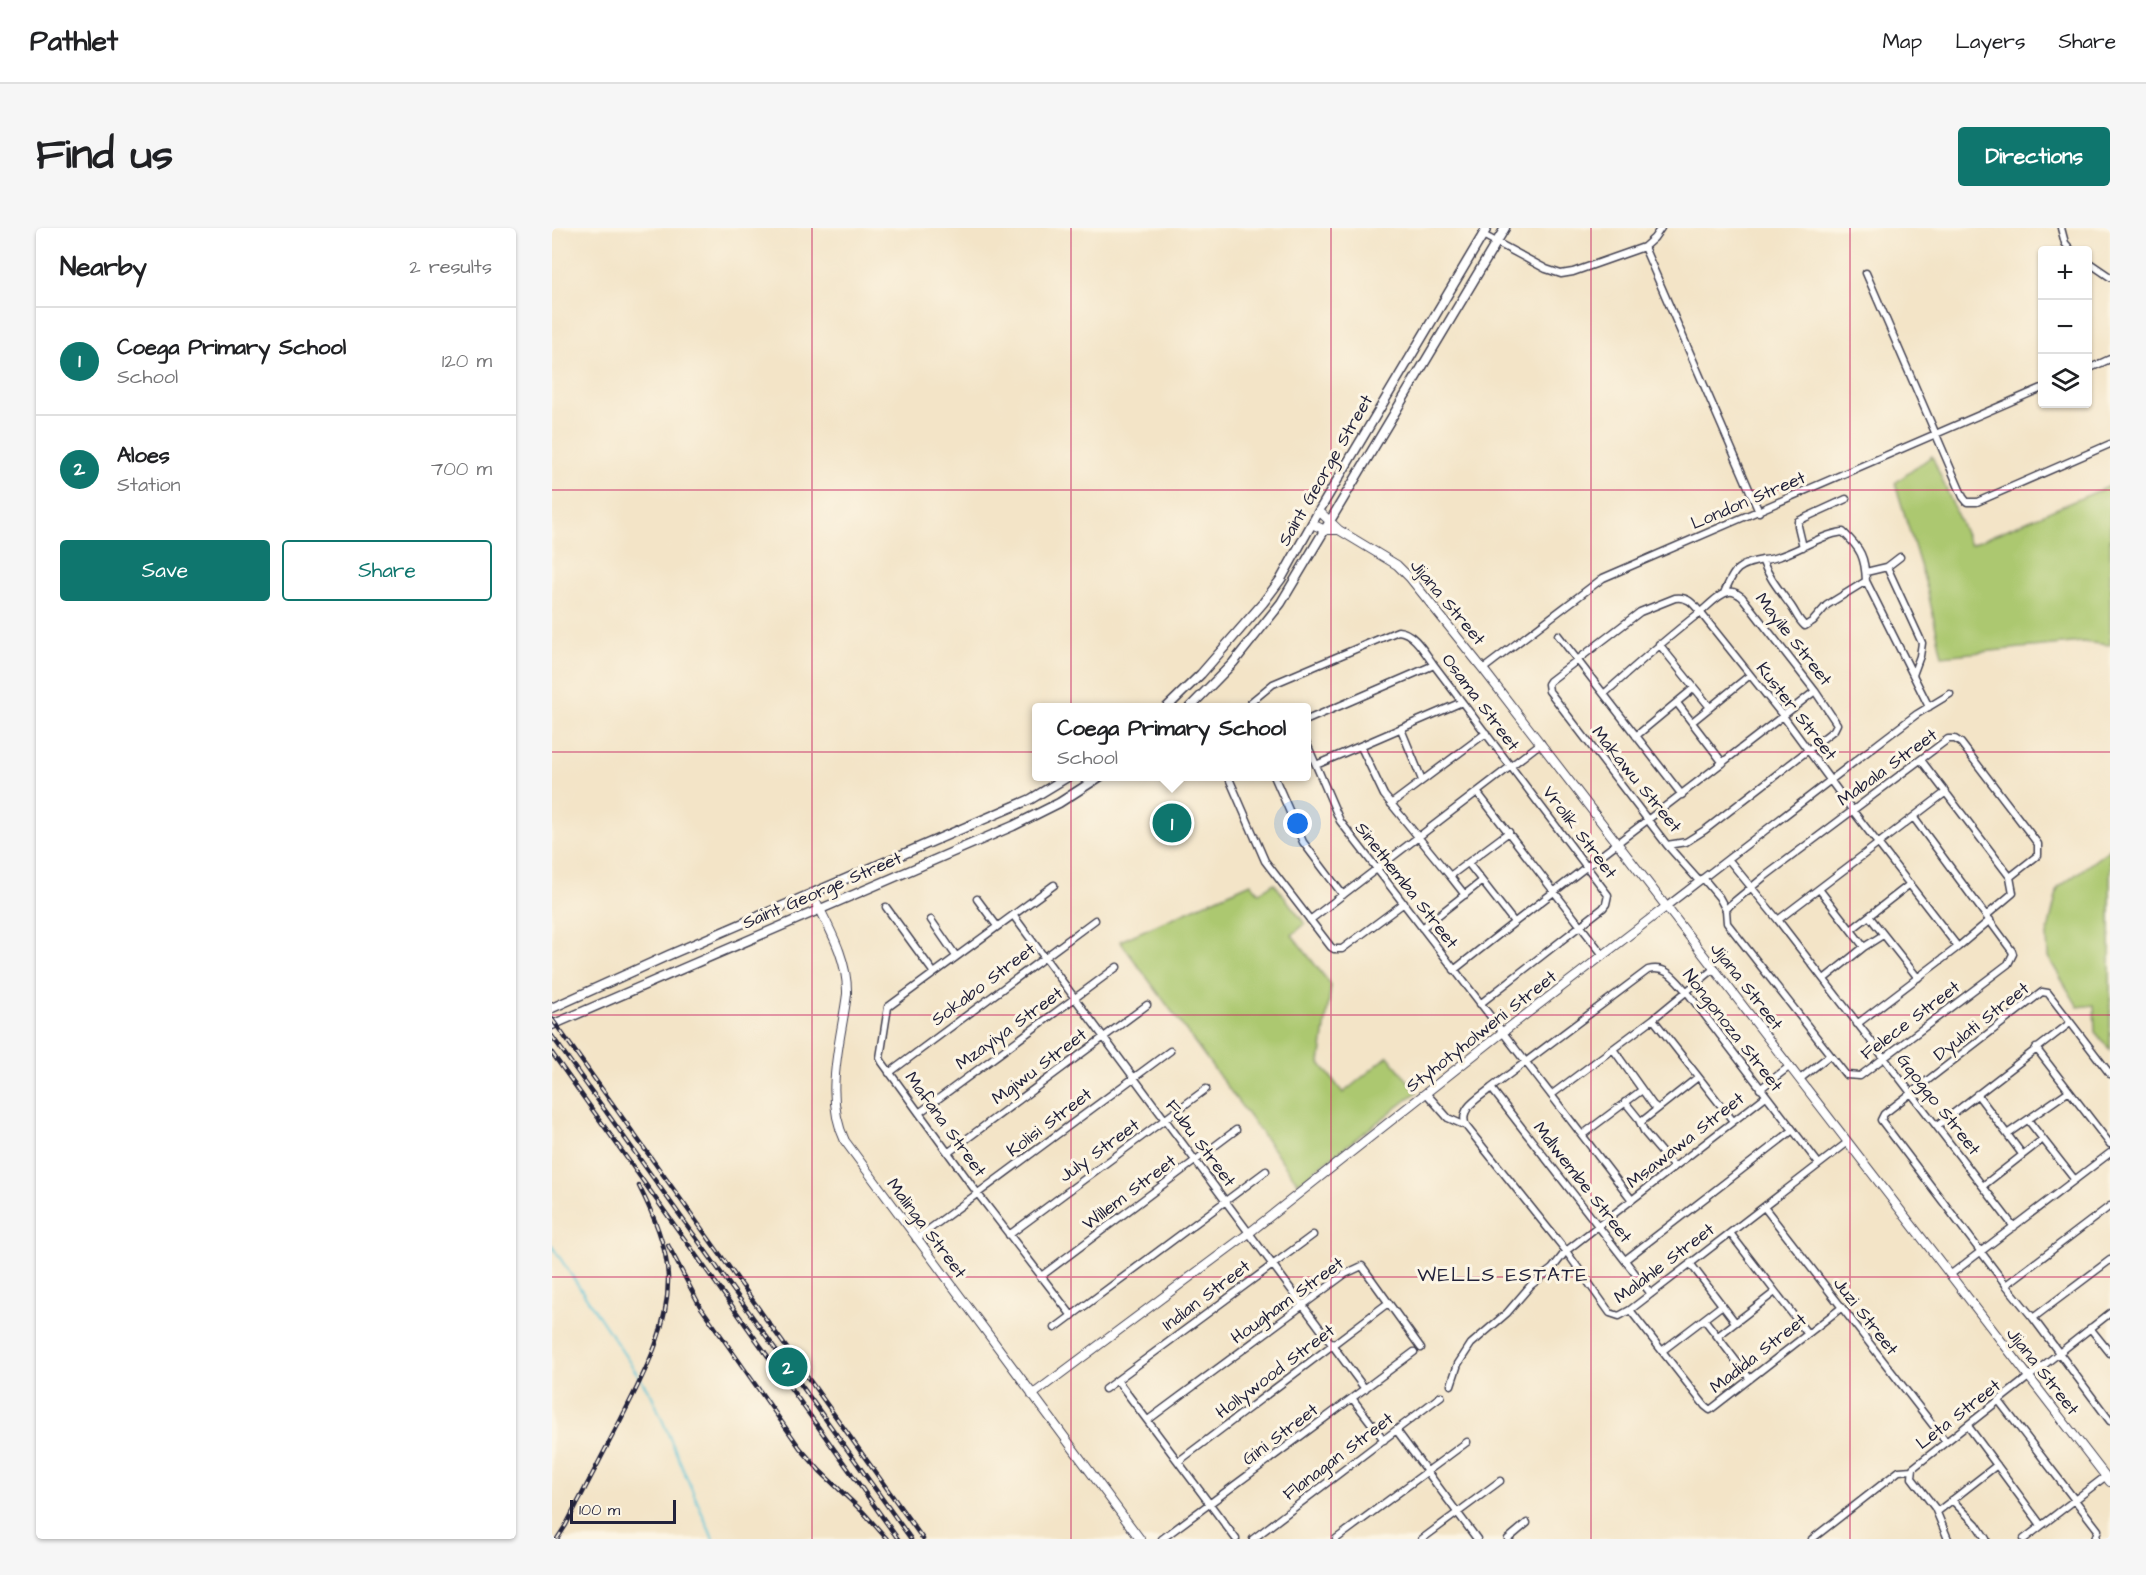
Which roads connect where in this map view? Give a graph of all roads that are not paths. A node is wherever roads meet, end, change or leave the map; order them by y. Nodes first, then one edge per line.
1 (1505, 228) edge
2 (1660, 228) edge
3 (2061, 228) edge
4 (1484, 231) edge
5 (1496, 243) junction
6 (2068, 246) edge
7 (1644, 247) junction
8 (2092, 265) edge
9 (1866, 273) dead end
10 (2110, 277) edge
11 (2110, 359) edge
12 (2092, 367) edge
13 (2038, 390) edge
14 (1936, 434) junction
15 (2110, 444) edge
16 (1846, 499) dead end
17 (1319, 511) junction
18 (1759, 512) junction
19 (1330, 522) junction
20 (1312, 524) junction
21 (1325, 530) junction
22 (1339, 530) junction
23 (1803, 547) junction
24 (1900, 557) dead end
25 (1762, 560) junction
26 (1887, 567) junction
27 (1866, 572) junction
28 (1866, 581) junction
29 (1724, 594) junction
30 (1700, 612) junction
31 (1558, 635) dead end
32 (1659, 644) junction
33 (1578, 660) junction
34 (1434, 665) junction
35 (1483, 669) junction
36 (1750, 675) junction
37 (1913, 675) junction
38 (1694, 688) junction
39 (1815, 691) junction
40 (1604, 694) junction
41 (1950, 694) dead end
42 (1462, 702) junction
43 (1171, 703) edge
44 (1194, 703) edge
45 (1250, 703) edge
46 (1677, 703) junction
47 (1709, 706) junction
48 (1929, 707) junction
49 (1784, 716) junction
50 (1311, 718) edge
51 (1692, 722) junction
52 (1401, 729) junction
53 (1486, 733) junction
54 (1636, 735) junction
55 (1541, 743) junction
56 (1361, 747) junction
57 (1808, 750) junction
58 (1311, 753) edge
59 (1921, 760) junction
60 (1723, 763) junction
61 (1316, 765) junction
62 (1511, 766) junction
63 (1422, 780) junction
64 (1062, 781) edge
65 (1095, 781) edge
66 (1230, 781) edge
67 (1277, 781) edge
68 (1831, 781) junction
69 (1477, 792) junction
70 (1946, 792) junction
71 (1682, 795) junction
72 (1391, 804) junction
73 (1853, 811) junction
74 (1914, 818) junction
75 (1648, 821) junction
76 (1509, 832) junction
77 (1417, 837) junction
78 (1617, 842) junction
79 (1878, 844) junction
80 (1667, 845) junction
81 (1728, 858) junction
82 (1468, 863) junction
83 (1587, 865) junction
84 (1377, 869) junction
85 (1450, 876) junction
86 (2010, 877) junction
87 (1701, 880) junction
88 (1482, 881) junction
89 (1910, 884) junction
90 (1054, 885) dead end
91 (1751, 887) junction
92 (1819, 889) junction
93 (1554, 891) junction
94 (812, 893) junction
95 (1343, 895) junction
96 (1465, 895) junction
97 (977, 899) dead end
98 (1404, 903) junction
99 (1667, 906) junction
100 (886, 907) dead end
101 (819, 909) junction
102 (1726, 910) junction
103 (1013, 915) junction
104 (1869, 916) junction
105 (1988, 917) junction
106 (1095, 920) dead end
107 (1310, 920) junction
108 (1778, 920) junction
109 (931, 921) dead end
110 (1514, 922) junction
111 (997, 926) junction
112 (1580, 926) junction
113 (1422, 928) junction
114 (1851, 930) junction
115 (1883, 935) junction
116 (1864, 947) junction
117 (1958, 947) junction
118 (1603, 955) junction
119 (956, 956) junction
120 (1046, 957) junction
121 (1117, 967) dead end
122 (1714, 968) junction
123 (1454, 970) junction
124 (934, 973) junction
125 (1918, 978) junction
126 (1824, 980) junction
127 (1687, 993) junction
128 (1075, 998) junction
129 (1480, 1004) junction
130 (1147, 1005) dead end
131 (552, 1008) edge
132 (1653, 1019) junction
133 (2070, 1023) junction
134 (1857, 1024) junction
135 (552, 1025) edge
136 (1503, 1032) junction
137 (1104, 1037) junction
138 (2036, 1048) junction
139 (1613, 1049) junction
140 (1170, 1051) dead end
141 (1830, 1055) junction
142 (1884, 1059) junction
143 (1526, 1062) junction
144 (1790, 1066) junction
145 (889, 1072) junction
146 (2110, 1074) edge
147 (1698, 1077) junction
148 (1134, 1078) junction
149 (1800, 1079) junction
150 (1491, 1088) junction
151 (1206, 1089) dead end
152 (1760, 1089) junction
153 (1642, 1090) junction
154 (2069, 1090) junction
155 (1426, 1093) junction
156 (1912, 1093) junction
157 (1977, 1094) junction
158 (1551, 1095) junction
159 (1766, 1096) junction
160 (1625, 1102) junction
161 (1657, 1108) junction
162 (919, 1113) junction
163 (1165, 1120) junction
164 (2028, 1120) junction
165 (1733, 1121) junction
166 (1641, 1122) junction
167 (1466, 1126) junction
168 (1937, 1126) junction
169 (1236, 1130) dead end
170 (1793, 1130) junction
171 (2007, 1134) junction
172 (1582, 1135) junction
173 (2043, 1139) junction
174 (1848, 1142) junction
175 (2110, 1144) edge
176 (949, 1152) junction
177 (2110, 1153) edge
178 (2022, 1154) junction
179 (1196, 1161) junction
180 (1819, 1164) junction
181 (1674, 1167) junction
182 (1266, 1171) dead end
183 (2075, 1180) junction
184 (1984, 1185) junction
185 (978, 1194) junction
186 (1632, 1200) junction
187 (1226, 1201) junction
188 (2110, 1206) edge
189 (1764, 1207) junction
190 (1598, 1225) junction
191 (2014, 1227) junction
192 (1249, 1233) junction
193 (1730, 1233) junction
194 (1313, 1234) dead end
195 (1009, 1235) junction
196 (916, 1239) junction
197 (1566, 1251) junction
198 (1980, 1254) junction
199 (1625, 1260) junction
200 (2110, 1260) edge
201 (1690, 1263) junction
202 (1274, 1264) junction
203 (1950, 1275) junction
204 (1040, 1277) junction
205 (2006, 1285) junction
206 (1775, 1292) junction
207 (1650, 1294) junction
208 (1388, 1304) junction
209 (1303, 1305) junction
210 (1721, 1306) junction
211 (1841, 1308) junction
212 (1630, 1310) junction
213 (2110, 1313) edge
214 (1072, 1316) junction
215 (2033, 1318) junction
216 (1704, 1319) junction
217 (1736, 1322) junction
218 (1055, 1328) dead end
219 (2090, 1328) junction
220 (1807, 1333) junction
221 (1718, 1336) junction
222 (1334, 1345) junction
223 (1421, 1348) dead end
224 (1662, 1351) junction
225 (1414, 1352) dead end
226 (2058, 1353) junction
227 (2110, 1353) edge
228 (2029, 1377) junction
229 (1750, 1379) junction
230 (1117, 1380) junction
231 (1451, 1385) dead end
232 (1105, 1389) dead end
233 (1365, 1389) junction
234 (1032, 1395) junction
235 (1441, 1396) dead end
236 (1352, 1398) junction
237 (1999, 1401) junction
238 (1148, 1420) junction
239 (2110, 1421) edge
240 (1968, 1426) junction
241 (1396, 1431) junction
242 (1384, 1440) junction
243 (1467, 1442) dead end
244 (1946, 1442) junction
245 (1179, 1461) junction
246 (1997, 1466) junction
247 (1912, 1470) junction
248 (1427, 1471) junction
249 (2108, 1479) edge
250 (1500, 1481) dead end
251 (1953, 1500) junction
252 (2076, 1500) junction
253 (1209, 1504) junction
254 (1936, 1512) junction
255 (1458, 1513) junction
256 (1527, 1523) dead end
257 (2041, 1525) junction
258 (1140, 1539) edge
259 (1162, 1539) edge
260 (1236, 1539) edge
261 (1253, 1539) edge
262 (1336, 1539) edge
263 (1422, 1539) edge
264 (1477, 1539) edge
265 (1508, 1539) edge
266 (1812, 1539) edge
267 (1948, 1539) edge
268 (1986, 1539) edge
269 (2024, 1539) edge
270 (2095, 1539) edge

1 - 5 main road, Saint George Street
2 - 7 street
3 - 6 street
4 - 5 street
4 - 17 main road, Saint George Street
5 - 7 street
5 - 19 main road, Saint George Street
7 - 18 street
8 - 10 street
9 - 14 street
11 - 12 street
13 - 14 street, London Street
14 - 15 street
14 - 18 street, London Street
16 - 23 street
17 - 19 street, Jijana Street
17 - 20 main road, Saint George Street
18 - 35 street, London Street
19 - 21 main road, Saint George Street
19 - 22 street, Jijana Street
20 - 21 street
20 - 43 main road, Saint George Street
21 - 22 street
21 - 44 main road, Saint George Street
22 - 35 street, Jijana Street
23 - 25 street
23 - 27 street
24 - 26 street
25 - 28 street
25 - 29 street
26 - 27 street
26 - 37 street
27 - 28 street
28 - 37 street
29 - 30 street
29 - 39 street, Mayile Street
30 - 32 street
30 - 33 street, Kuster Street
30 - 36 street, Kuster Street
31 - 33 street
32 - 38 street
32 - 40 street
33 - 40 street
33 - 75 street, Makawu Street
34 - 42 street, Osama Street
34 - 45 street, Osama Street
34 - 50 street
35 - 55 street, Jijana Street
36 - 47 street
36 - 49 street, Kuster Street
37 - 48 street
38 - 46 street
38 - 47 street
39 - 49 street
39 - 57 street, Mayile Street
40 - 54 street
41 - 48 street, Styhotyholweni Street
42 - 52 street
42 - 53 street, Osama Street
46 - 51 street
46 - 54 street
47 - 51 street
48 - 68 street, Styhotyholweni Street
49 - 57 street, Kuster Street
49 - 60 street
51 - 60 street
52 - 56 street
52 - 63 street
53 - 62 street, Osama Street
53 - 63 street
54 - 71 street
55 - 62 street
55 - 78 street, Jijana Street
56 - 61 street
56 - 72 street
57 - 68 street, Kuster Street
57 - 80 street, Makawu Street
58 - 61 street, Sinethemba Street
59 - 70 street
59 - 73 street, Mabala Street
59 - 86 street, Mabala Street
60 - 71 street
61 - 84 street, Sinethemba Street
62 - 69 street, Osama Street
62 - 83 street, Vrolik Street
63 - 72 street
64 - 94 main road, Saint George Street
65 - 101 main road, Saint George Street
66 - 107 street
67 - 95 street
68 - 73 street, Kuster Street
68 - 81 street, Styhotyholweni Street
69 - 76 street
69 - 77 street, Osama Street
70 - 74 street
70 - 86 street
71 - 75 street
72 - 77 street
73 - 79 street, Kuster Street
73 - 91 street, Mabala Street
74 - 79 street
74 - 105 street, Felece Street
75 - 78 street
75 - 80 street, Makawu Street
76 - 82 street
76 - 93 street
77 - 84 street, Osama Street
77 - 85 street
78 - 83 street
78 - 99 street, Jijana Street
79 - 89 street, Kuster Street
79 - 92 street
80 - 87 street, Felece Street
81 - 87 street, Styhotyholweni Street
81 - 91 street, Gqogqo Street
82 - 85 street
82 - 88 street
83 - 93 street
83 - 112 street, Vrolik Street
84 - 95 street, Osama Street
84 - 98 street, Sinethemba Street
85 - 96 street
86 - 105 street
87 - 99 street, Styhotyholweni Street
87 - 102 street, Felece Street
88 - 96 street
88 - 110 street
89 - 104 street
89 - 117 street, Kuster Street
90 - 103 street, Mafana Street
91 - 102 street
91 - 108 street, Gqogqo Street
92 - 108 street
92 - 114 street
93 - 110 street
93 - 112 street
94 - 101 street, Malinga Street
94 - 131 main road, Saint George Street
95 - 107 street, Osama Street
96 - 113 street
97 - 111 street
98 - 107 street
98 - 113 street, Sinethemba Street
99 - 118 street, Styhotyholweni Street
99 - 122 street, Jijana Street
100 - 124 street
101 - 135 main road, Saint George Street
101 - 196 street, Malinga Street
102 - 141 street, Felece Street
103 - 111 street, Mafana Street
103 - 120 street, Fubu Street
104 - 114 street
104 - 115 street
105 - 117 street
105 - 142 street, Felece Street
106 - 120 street, Sokabo Street
108 - 126 street, Gqogqo Street
109 - 119 street
110 - 123 street
111 - 119 street, Mafana Street
112 - 118 street
112 - 129 street, Vrolik Street
113 - 123 street, Sinethemba Street
114 - 116 street
115 - 116 street
115 - 125 street
116 - 126 street
117 - 125 street
118 - 136 street, Styhotyholweni Street
119 - 124 street, Mafana Street
120 - 128 street, Fubu Street
120 - 145 street, Sokabo Street
121 - 128 street, Mzayiya Street
122 - 127 street
122 - 144 street, Jijana Street
123 - 129 street, Sinethemba Street
124 - 145 street, Mafana Street
125 - 134 street
126 - 134 street, Gqogqo Street
127 - 132 street
127 - 143 street, Nongonoza Street
127 - 152 street, Nongonoza Street
128 - 137 street, Fubu Street
128 - 162 street, Mzayiya Street
129 - 136 street, Sinethemba Street
130 - 137 street, Mgiwu Street
132 - 139 street
132 - 147 street
133 - 138 street
133 - 146 street, Dyulati Street
133 - 156 street, Dyulati Street
134 - 142 street, Gqogqo Street
136 - 143 street, Sinethemba Street
136 - 155 street, Styhotyholweni Street
137 - 148 street, Fubu Street
137 - 176 street, Mgiwu Street
138 - 154 street
138 - 157 street
139 - 153 street
139 - 158 street
140 - 148 street, Kolisi Street
141 - 142 street, Felece Street
141 - 149 street
142 - 156 street, Gqogqo Street
143 - 150 street, Nongonoza Street
143 - 158 street, Sinethemba Street
144 - 149 street, Jijana Street
144 - 152 street
145 - 162 street, Mafana Street
147 - 161 street
147 - 165 street
148 - 163 street, Fubu Street
148 - 185 street, Kolisi Street
149 - 174 street, Jijana Street
150 - 167 street
150 - 190 street, Mdlwembe Street
151 - 163 street, July Street
152 - 159 street, Nongonoza Street
153 - 160 street
153 - 161 street
154 - 164 street
154 - 175 street
155 - 167 street, Malahle Street
155 - 192 street, Styhotyholweni Street
156 - 168 street, Gqogqo Street
156 - 198 street, Dyulati Street
157 - 168 street
157 - 171 street
158 - 172 street, Sinethemba Street
159 - 165 street, Msawawa Street
159 - 170 street, Nongonoza Street
160 - 166 street
160 - 172 street
161 - 166 street
162 - 176 street, Mafana Street
163 - 179 street, Fubu Street
163 - 195 street, July Street
164 - 171 street
164 - 173 street
165 - 181 street, Msawawa Street
166 - 181 street
167 - 197 street, Malahle Street
168 - 184 street, Gqogqo Street
169 - 179 street, Willem Street
170 - 180 street, Nongonoza Street
170 - 199 street
171 - 178 street
172 - 186 street, Sinethemba Street
173 - 178 street
173 - 183 street
174 - 180 street, Malahle Street
174 - 203 street, Jijana Street
176 - 185 street, Mafana Street
177 - 183 street
178 - 184 street
179 - 187 street, Fubu Street
179 - 204 street, Willem Street
180 - 189 street, Malahle Street
181 - 186 street, Msawawa Street
182 - 187 street
183 - 191 street
184 - 191 street, Gqogqo Street
185 - 195 street, Mafana Street
185 - 196 street, Kolisi Street
186 - 190 street, Msawawa Street
187 - 192 street, Fubu Street
187 - 214 street
188 - 205 street
189 - 193 street, Malahle Street
189 - 211 street, Juzi Street
190 - 197 street, Msawawa Street
190 - 199 street, Mdlwembe Street
191 - 198 street
192 - 202 street, Fubu Street
192 - 234 street, Styhotyholweni Street
193 - 201 street, Malahle Street
193 - 206 street
194 - 202 street, Indian Street
195 - 204 street, Mafana Street
196 - 234 street, Malinga Street
197 - 212 street, Malahle Street
197 - 231 street, Msawawa Street
198 - 203 street
198 - 205 street
199 - 207 street, Mdlwembe Street
200 - 215 street
201 - 207 street, Malahle Street
201 - 210 street
202 - 209 street, Fubu Street
202 - 230 street, Indian Street
203 - 228 street, Jijana Street
204 - 214 street, Mafana Street
205 - 215 street
206 - 217 street
206 - 220 street
207 - 212 street, Malahle Street
208 - 209 street, Hougham Street
208 - 222 street, Hollywood Street
208 - 223 street, Hougham Street
209 - 222 street, Fubu Street
209 - 238 street, Hougham Street
210 - 216 street
210 - 217 street
211 - 220 street, Madida Street
211 - 244 street, Juzi Street
212 - 224 street, Madida Street
213 - 219 street, Leta Street
214 - 218 street
215 - 226 street
216 - 221 street
216 - 224 street
217 - 221 street
219 - 226 street, Leta Street
219 - 227 street
220 - 229 street, Madida Street
221 - 229 street
222 - 233 street, Fubu Street
222 - 245 street, Hollywood Street
224 - 229 street, Madida Street
225 - 233 street, Gini Street
226 - 228 street, Leta Street
226 - 239 street
228 - 237 street, Leta Street
228 - 249 street, Jijana Street
230 - 232 street, Indian Street
230 - 238 street
233 - 236 street, Gini Street
234 - 258 street, Malinga Street
235 - 241 street, Flanagan Street
236 - 242 street
236 - 253 street, Gini Street
237 - 240 street, Leta Street
237 - 252 street
238 - 245 street
240 - 244 street, Leta Street
240 - 246 street
241 - 242 street, Flanagan Street
241 - 248 street
242 - 261 street, Flanagan Street
243 - 248 street
244 - 247 street, Leta Street
245 - 253 street
246 - 251 street
246 - 257 street
247 - 254 street, Leta Street
247 - 266 street
248 - 255 street
248 - 262 street
249 - 252 street
250 - 255 street
251 - 254 street
251 - 268 street
252 - 257 street
252 - 270 street
253 - 259 street, Gini Street
253 - 260 street
254 - 267 street, Leta Street
255 - 263 street
255 - 264 street
256 - 265 street
257 - 269 street

